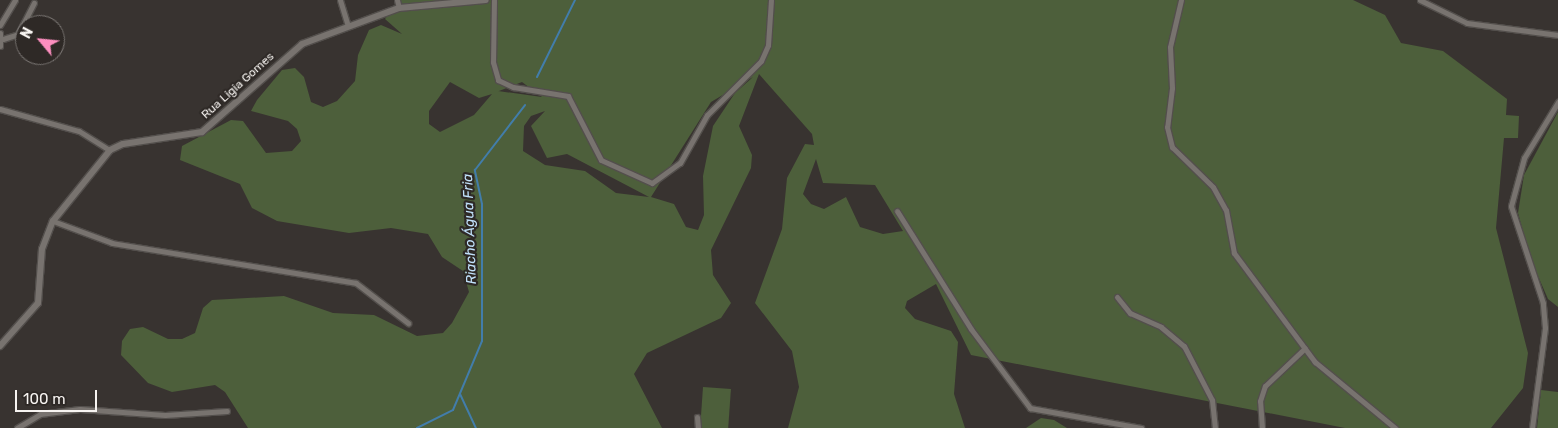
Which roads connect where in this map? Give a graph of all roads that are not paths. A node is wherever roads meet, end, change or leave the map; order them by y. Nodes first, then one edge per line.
1 (15, 0) edge
2 (340, 0) edge
3 (397, 0) edge
4 (486, 0) edge
5 (494, 0) edge
6 (770, 0) edge
7 (1181, 0) edge
8 (1420, 0) edge
9 (34, 2) dead end
10 (399, 8) junction
11 (0, 25) edge
12 (348, 26) junction
13 (0, 33) edge
14 (1558, 35) edge
15 (3, 39) junction
16 (0, 46) edge
17 (1558, 102) edge
18 (0, 109) edge
19 (110, 150) junction
20 (897, 211) dead end
21 (53, 221) junction
22 (1117, 297) dead end
23 (408, 323) dead end
24 (0, 346) edge
25 (1305, 348) junction
26 (227, 410) dead end
27 (696, 417) dead end
28 (17, 428) edge
29 (698, 428) edge
30 (1141, 428) edge
31 (1215, 428) edge
32 (1262, 428) edge
33 (1395, 428) edge
34 (1532, 428) edge

1 - 11 street
2 - 12 street
3 - 10 street
4 - 10 street, Rua Ligia Gomes
5 - 6 street
7 - 25 street
8 - 14 street
9 - 15 street
10 - 12 street, Rua Ligia Gomes
12 - 19 street, Rua Ligia Gomes
13 - 15 street
15 - 16 street
17 - 34 street
18 - 19 street
19 - 21 street
20 - 30 street
21 - 23 street
21 - 24 street
22 - 31 street
25 - 32 street
25 - 33 street
26 - 28 street
27 - 29 street

